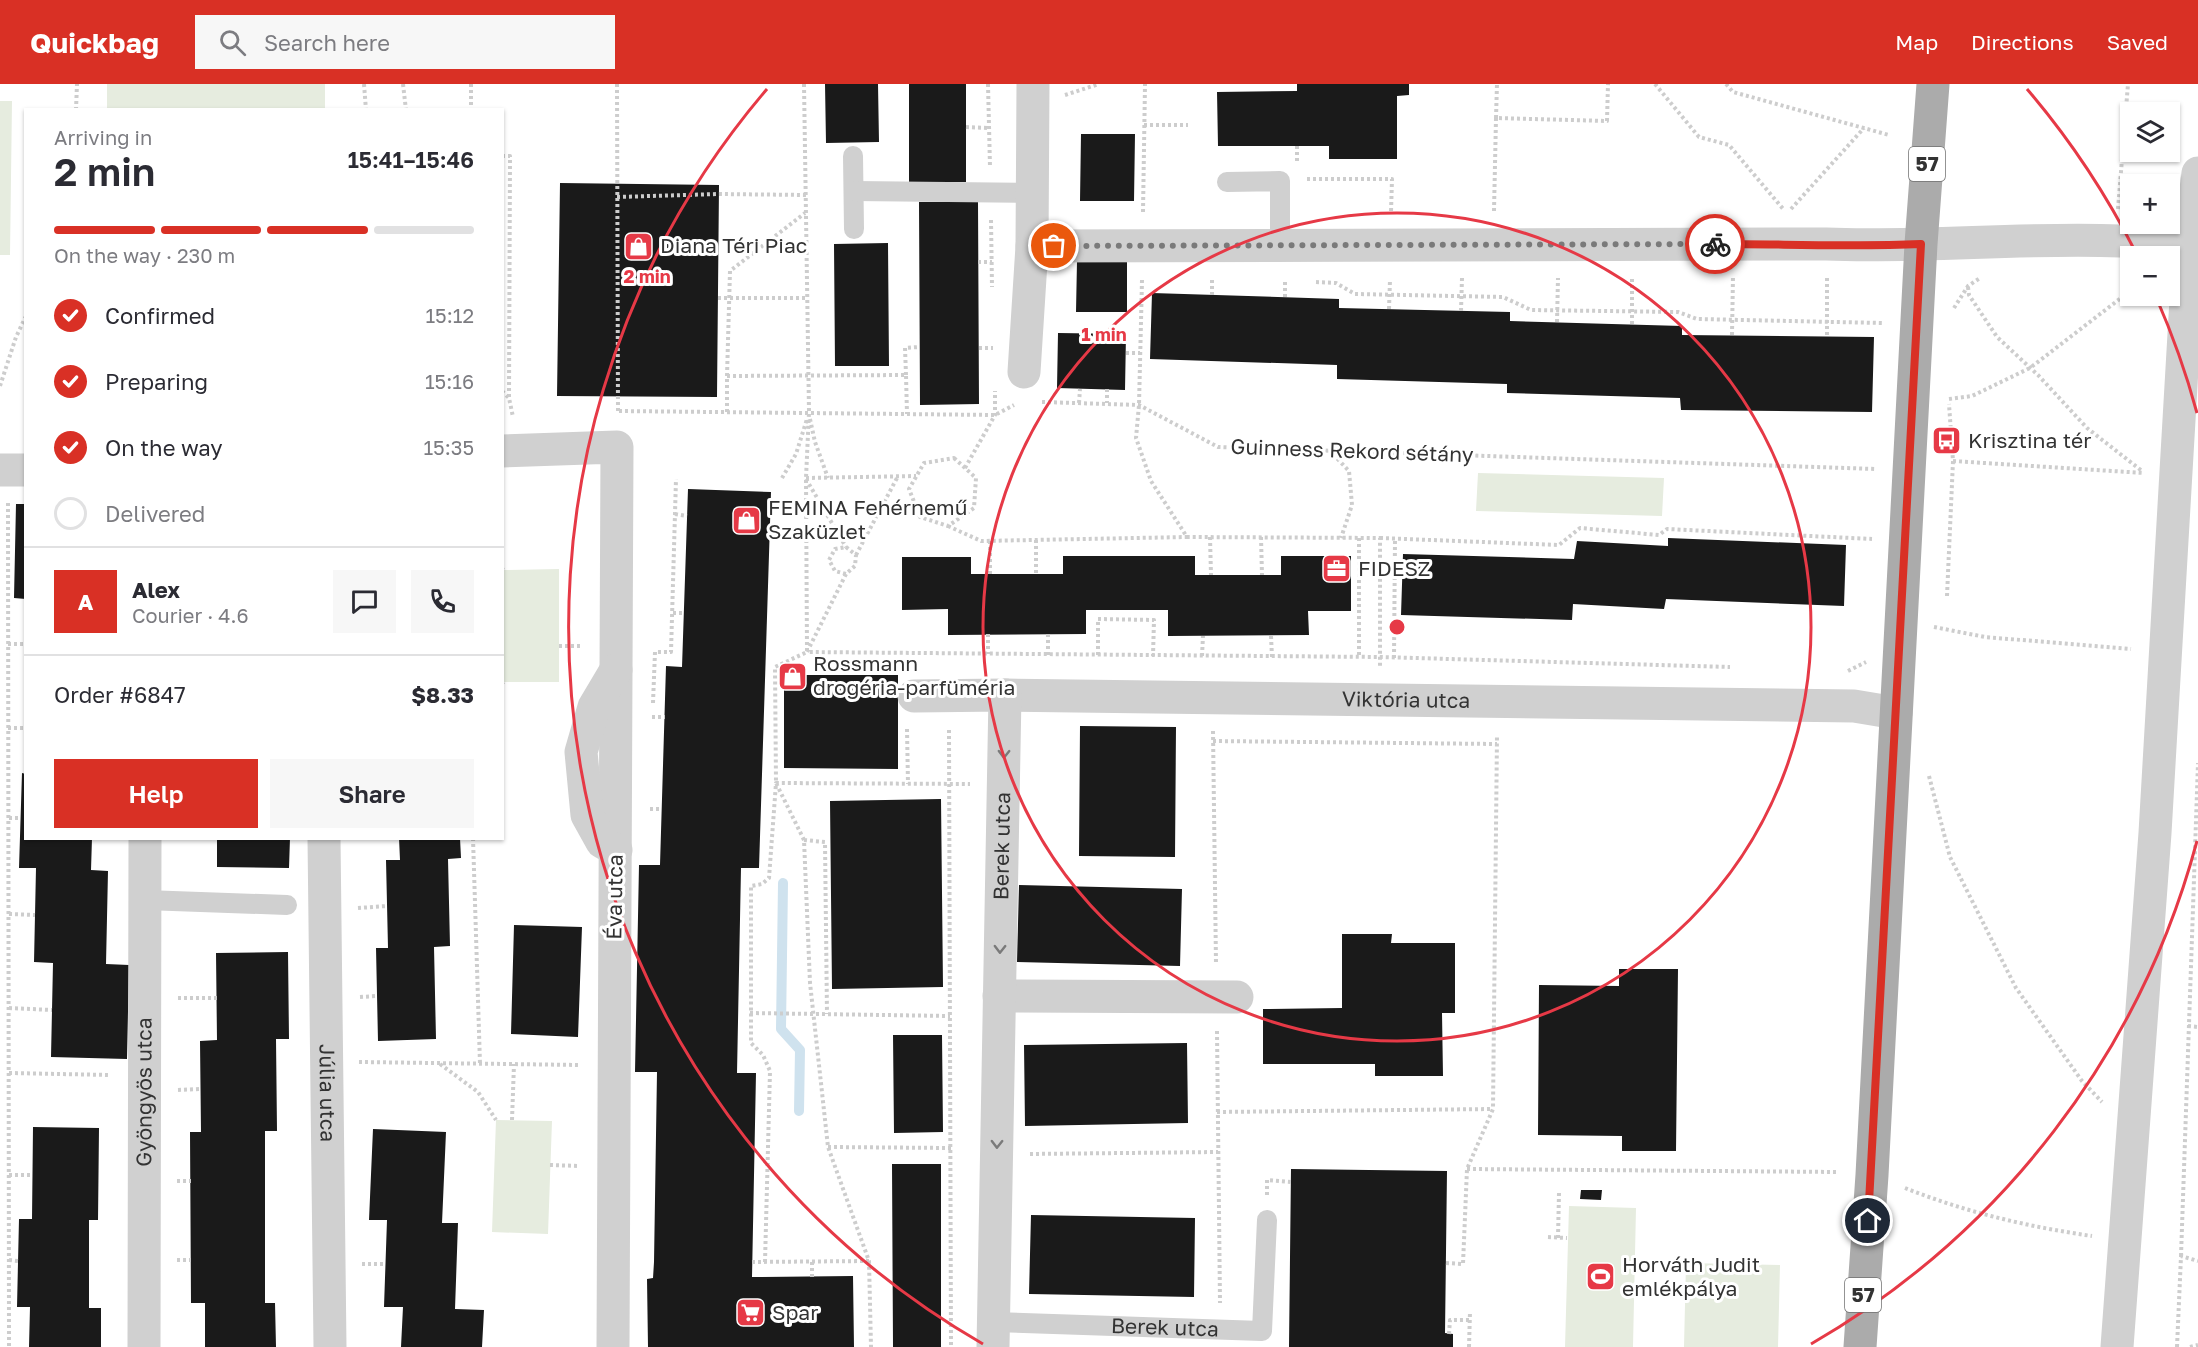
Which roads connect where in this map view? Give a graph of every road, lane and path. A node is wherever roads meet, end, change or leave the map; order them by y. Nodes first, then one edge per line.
1 (77, 84) edge
2 (364, 84) edge
3 (403, 84) edge
4 (471, 84) edge
5 (617, 84) edge
6 (802, 84) edge
7 (988, 84) edge
8 (1033, 84) edge
9 (1145, 84) edge
10 (1497, 84) edge
11 (1608, 84) edge
12 (1655, 84) edge
13 (1726, 84) edge
14 (1933, 84) edge
15 (2128, 84) edge
16 (76, 108) edge
17 (366, 108) edge
18 (406, 108) edge
19 (471, 108) edge
20 (1496, 118) junction
21 (1144, 125) junction
22 (1188, 125) dead end
23 (966, 127) dead end
24 (989, 128) junction
25 (1864, 128) junction
26 (1889, 135) dead end
27 (1297, 146) dead end
28 (504, 156) edge
29 (854, 156) dead end
30 (1297, 168) dead end
31 (2198, 172) edge
32 (990, 174) dead end
33 (1297, 179) dead end
34 (1227, 182) dead end
35 (854, 191) junction
36 (1033, 193) junction
37 (806, 195) junction
38 (617, 197) junction
39 (806, 213) junction
40 (1493, 222) dead end
41 (854, 229) dead end
42 (2120, 241) junction
43 (1558, 244) junction
44 (1632, 244) junction
45 (1733, 244) junction
46 (1826, 244) junction
47 (1921, 244) junction
48 (1390, 245) junction
49 (1032, 246) junction
50 (1142, 246) junction
51 (1281, 246) junction
52 (2189, 248) junction
53 (978, 262) dead end
54 (992, 262) dead end
55 (1990, 277) dead end
56 (1968, 286) junction
57 (1355, 294) dead end
58 (718, 298) dead end
59 (729, 298) junction
60 (807, 298) junction
61 (2120, 299) edge
62 (2192, 299) edge
63 (1557, 310) junction
64 (1632, 312) junction
65 (1952, 314) dead end
66 (24, 320) edge
67 (1733, 320) junction
68 (1557, 322) dead end
69 (1827, 322) junction
70 (1882, 323) dead end
71 (1632, 324) dead end
72 (1732, 335) dead end
73 (1827, 337) dead end
74 (919, 348) dead end
75 (979, 348) dead end
76 (994, 348) dead end
77 (1126, 353) dead end
78 (1140, 353) junction
79 (2030, 368) junction
80 (906, 375) junction
81 (728, 376) junction
82 (808, 376) junction
83 (0, 386) edge
84 (1949, 388) dead end
85 (1080, 389) dead end
86 (1107, 389) dead end
87 (1026, 392) junction
88 (509, 399) dead end
89 (1949, 399) junction
90 (1079, 403) junction
91 (1107, 404) junction
92 (1139, 405) junction
93 (618, 411) junction
94 (728, 412) junction
95 (809, 412) junction
96 (907, 414) junction
97 (617, 447) junction
98 (1329, 450) junction
99 (504, 451) edge
100 (2188, 456) edge
101 (969, 460) dead end
102 (1953, 461) junction
103 (964, 468) junction
104 (1909, 468) junction
105 (0, 470) edge
106 (24, 470) edge
107 (916, 476) junction
108 (782, 478) dead end
109 (806, 478) junction
110 (828, 478) junction
111 (897, 478) junction
112 (8, 502) dead end
113 (675, 514) dead end
114 (687, 516) dead end
115 (948, 526) junction
116 (1187, 537) junction
117 (1210, 537) junction
118 (1261, 537) junction
119 (1341, 538) junction
120 (1359, 538) junction
121 (1380, 538) junction
122 (1395, 538) junction
123 (1875, 539) dead end
124 (1036, 540) junction
125 (990, 541) junction
126 (8, 546) junction
127 (846, 547) junction
128 (15, 548) dead end
129 (856, 555) junction
130 (846, 574) junction
131 (990, 574) dead end
132 (1036, 574) dead end
133 (1211, 575) dead end
134 (1262, 575) dead end
135 (1947, 596) dead end
136 (672, 613) dead end
137 (684, 614) dead end
138 (1899, 620) junction
139 (988, 634) dead end
140 (1048, 634) dead end
141 (1203, 636) dead end
142 (1271, 636) dead end
143 (8, 644) junction
144 (24, 645) edge
145 (2165, 651) junction
146 (807, 652) junction
147 (988, 654) junction
148 (1048, 655) junction
149 (1098, 655) junction
150 (1898, 655) junction
151 (1153, 656) junction
152 (1202, 656) junction
153 (1272, 657) junction
154 (1359, 657) junction
155 (1380, 657) junction
156 (1394, 658) junction
157 (1740, 668) dead end
158 (1848, 671) dead end
159 (1005, 695) junction
160 (914, 696) dead end
161 (949, 696) junction
162 (1213, 698) junction
163 (1380, 700) junction
164 (1497, 702) junction
165 (1896, 712) junction
166 (652, 717) dead end
167 (664, 717) dead end
168 (8, 728) junction
169 (24, 728) edge
170 (1213, 741) junction
171 (1497, 744) junction
172 (2198, 763) edge
173 (1928, 770) dead end
174 (776, 783) junction
175 (949, 784) junction
176 (1004, 784) junction
177 (650, 808) dead end
178 (662, 809) dead end
179 (9, 818) junction
180 (20, 818) dead end
181 (145, 840) edge
182 (324, 840) edge
183 (473, 840) edge
184 (804, 840) junction
185 (145, 900) junction
186 (287, 905) dead end
187 (387, 906) dead end
188 (355, 908) dead end
189 (9, 914) junction
190 (35, 915) dead end
191 (999, 996) junction
192 (1227, 996) junction
193 (177, 998) dead end
194 (217, 998) dead end
195 (9, 1008) junction
196 (52, 1010) dead end
197 (750, 1013) junction
198 (814, 1014) junction
199 (827, 1014) junction
200 (950, 1016) junction
201 (2188, 1026) junction
202 (2198, 1027) edge
203 (358, 1062) dead end
204 (439, 1063) junction
205 (480, 1064) junction
206 (514, 1064) junction
207 (614, 1066) junction
208 (9, 1073) junction
209 (111, 1075) dead end
210 (201, 1089) dead end
211 (168, 1091) dead end
212 (1493, 1108) junction
213 (1217, 1112) junction
214 (496, 1120) dead end
215 (512, 1120) dead end
216 (2133, 1136) junction
217 (828, 1147) junction
218 (951, 1148) junction
219 (1218, 1152) junction
220 (996, 1154) junction
221 (1467, 1168) junction
222 (33, 1175) dead end
223 (1872, 1175) junction
224 (9, 1176) junction
225 (1267, 1180) dead end
226 (1291, 1182) dead end
227 (1559, 1193) dead end
228 (1267, 1220) dead end
229 (1548, 1237) dead end
230 (1558, 1238) junction
231 (1568, 1238) dead end
232 (2125, 1241) junction
233 (2181, 1256) junction
234 (9, 1260) junction
235 (18, 1260) dead end
236 (869, 1261) junction
237 (2198, 1261) edge
238 (752, 1262) dead end
239 (765, 1262) junction
240 (812, 1262) junction
241 (1446, 1263) dead end
242 (812, 1277) dead end
243 (1470, 1312) dead end
244 (1469, 1320) junction
245 (1220, 1329) junction
246 (1449, 1334) dead end
247 (993, 1335) edge
248 (2198, 1345) edge
249 (9, 1347) edge
250 (144, 1347) edge
251 (330, 1347) edge
252 (613, 1347) edge
253 (870, 1347) edge
254 (951, 1347) edge
255 (1469, 1347) edge
256 (1860, 1347) edge
257 (2117, 1347) edge
258 (2177, 1347) edge
259 (2190, 1347) edge

1 - 16 path
2 - 17 path
3 - 18 path
4 - 19 path
5 - 38 path
6 - 37 path
7 - 24 path
8 - 36 street
9 - 21 path
10 - 20 path
11 - 20 path
12 - 25 path
13 - 25 path
14 - 47 main road, 57
15 - 42 path
20 - 40 path
21 - 22 path
21 - 50 path
23 - 24 path
24 - 32 path
25 - 26 path
27 - 30 path
28 - 88 path
29 - 35 lane
31 - 52 street
33 - 48 path
34 - 51 lane
35 - 36 lane
35 - 41 lane
36 - 49 street
37 - 38 path
37 - 39 path
38 - 93 path
39 - 59 path
39 - 60 path
42 - 47 street
42 - 52 street
43 - 44 street
43 - 48 street
43 - 63 path
44 - 45 street
44 - 64 path
45 - 46 street
45 - 67 path
46 - 47 street
46 - 69 path
47 - 104 main road, 57
48 - 51 street
49 - 50 street
49 - 87 street
50 - 51 street
50 - 78 path
52 - 62 street
53 - 54 path
55 - 56 path
56 - 65 path
56 - 79 path
57 - 63 path
58 - 59 path
59 - 60 path
59 - 81 path
60 - 82 path
61 - 79 path
62 - 100 street
63 - 64 path
63 - 68 path
64 - 67 path
64 - 71 path
66 - 83 path
67 - 69 path
67 - 72 path
69 - 70 path
69 - 73 path
74 - 80 path
75 - 76 path
77 - 78 path
78 - 92 path
79 - 89 path
79 - 102 path
80 - 82 path
80 - 96 path
81 - 82 path
81 - 94 path
82 - 95 path
84 - 89 path
85 - 90 path
86 - 91 path
87 - 90 path, Guinness Rekord sétány
87 - 96 path, Guinness Rekord sétány
89 - 102 path
90 - 91 path, Guinness Rekord sétány
91 - 92 path, Guinness Rekord sétány
92 - 98 path, Guinness Rekord sétány
92 - 116 path
93 - 94 path, Guinness Rekord sétány
93 - 97 path
94 - 95 path, Guinness Rekord sétány
95 - 96 path, Guinness Rekord sétány
95 - 108 path
95 - 109 path
95 - 110 path
97 - 99 street
97 - 207 street, Éva utca
98 - 104 path, Guinness Rekord sétány
98 - 119 path
100 - 145 street
101 - 103 path
102 - 135 path
103 - 107 path
103 - 115 path
104 - 138 main road, 57
105 - 106 street
107 - 111 path
107 - 115 path
109 - 110 path
109 - 127 path
109 - 146 path
110 - 111 path
111 - 129 path
112 - 126 path
113 - 114 path
115 - 125 path
116 - 117 path
116 - 124 path
117 - 118 path
117 - 133 path
118 - 119 path
118 - 134 path
119 - 120 path
120 - 121 path
120 - 154 path
121 - 122 path
121 - 155 path
122 - 123 path
122 - 156 path
124 - 125 path
124 - 132 path
125 - 131 path
126 - 128 path
126 - 143 path
127 - 129 path
127 - 130 path
129 - 130 path
130 - 146 path
136 - 137 path
138 - 145 path
138 - 150 main road, 57
139 - 147 path
140 - 148 path
141 - 152 path
142 - 153 path
143 - 144 path
143 - 168 path
145 - 216 street
146 - 147 path
146 - 174 path
147 - 148 path
148 - 149 path
149 - 151 path
149 - 151 path
150 - 158 path
150 - 165 main road, 57
151 - 152 path
152 - 153 path
153 - 154 path
154 - 155 path
155 - 156 path
155 - 163 path
156 - 157 path
159 - 161 street, Viktória utca
159 - 162 street, Viktória utca
159 -> 176 street, Berek utca
160 - 161 street, Viktória utca
161 - 175 path
162 - 163 street, Viktória utca
162 - 170 path
163 - 164 street, Viktória utca
164 - 165 street, Viktória utca
164 - 171 path
165 - 223 main road, 57
166 - 167 path
168 - 169 path
168 - 179 path
170 - 171 path
170 - 192 path
171 - 212 path
172 - 201 path
173 - 216 path
174 - 175 path
174 - 184 path
174 - 197 path
175 - 176 path
175 - 200 path
176 -> 191 street, Berek utca
177 - 178 path
179 - 180 path
179 - 189 path
181 - 185 street, Gyöngyös utca
182 - 251 street, Júlia utca
183 - 205 path
184 - 198 path
184 - 199 path
185 - 186 lane
185 - 250 street, Gyöngyös utca
187 - 188 path
189 - 190 path
189 - 195 path
191 - 192 street
191 -> 220 street, Berek utca
192 - 213 path
193 - 194 path
195 - 196 path
195 - 208 path
197 - 198 path
197 - 239 path
198 - 199 path
198 - 217 path
199 - 200 path
200 - 218 path
201 - 202 path
201 - 233 path
203 - 204 path
204 - 205 path
204 - 214 path
205 - 206 path
206 - 207 path
206 - 215 path
207 - 252 street, Éva utca
208 - 209 path
208 - 224 path
210 - 211 path
212 - 213 path
212 - 221 path
213 - 219 path
216 - 232 street
217 - 218 path
217 - 236 path
218 - 254 path
219 - 220 path
219 - 245 path
220 - 247 street, Berek utca
221 - 223 path
221 - 241 path
222 - 224 path
223 - 232 path
223 - 256 main road, 57
224 - 234 path
225 - 226 path
227 - 230 path
228 - 245 lane, Berek utca
229 - 230 path
230 - 231 path
232 - 257 street
233 - 237 path
233 - 258 path
234 - 235 path
234 - 249 path
236 - 240 path
236 - 253 path
238 - 239 path
239 - 240 path
240 - 242 path
243 - 244 path
244 - 246 path
244 - 255 path
245 - 247 lane, Berek utca
248 - 259 path

